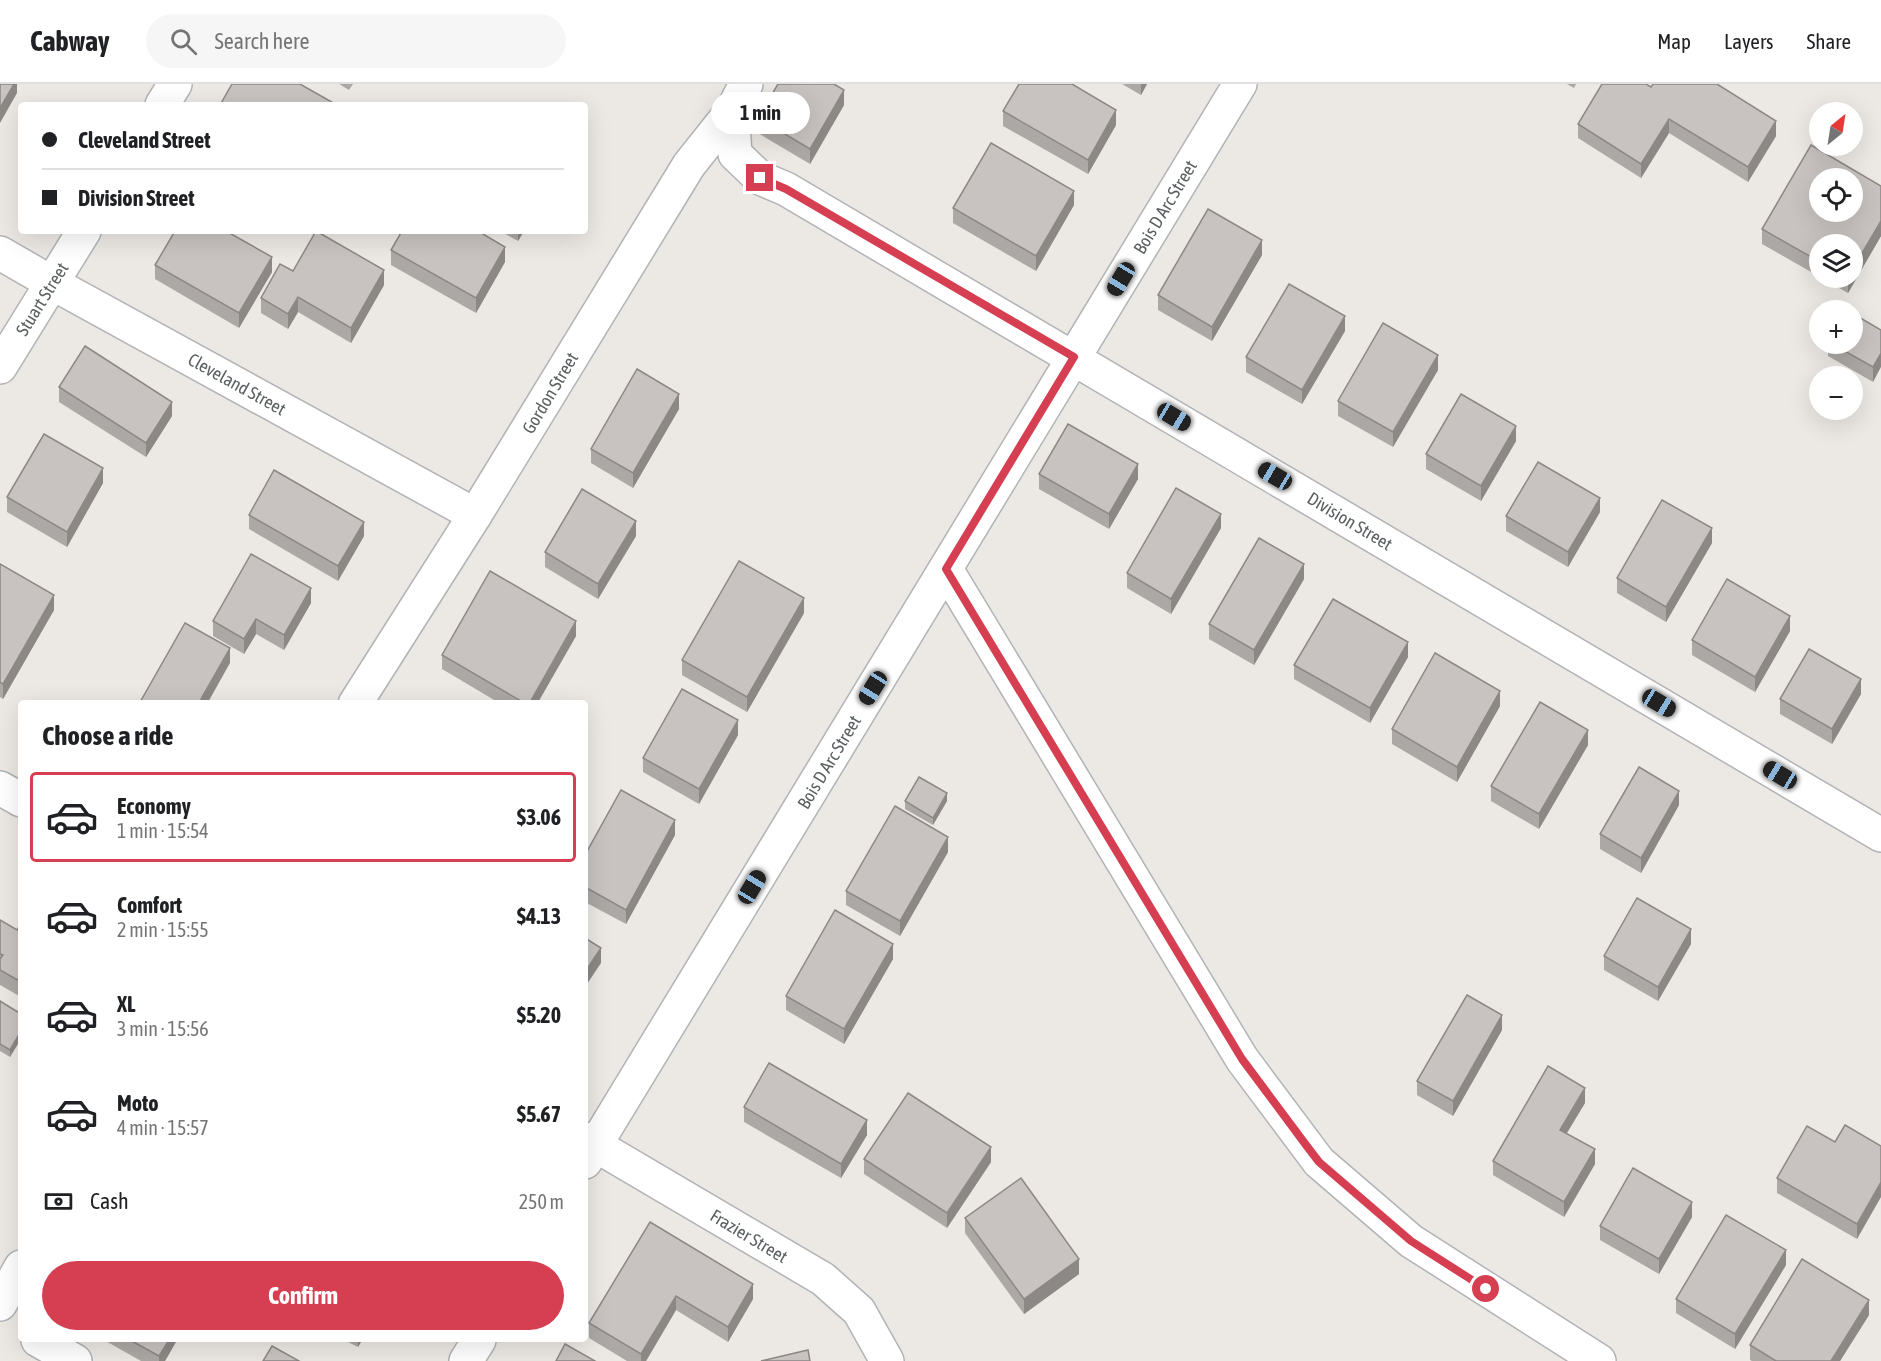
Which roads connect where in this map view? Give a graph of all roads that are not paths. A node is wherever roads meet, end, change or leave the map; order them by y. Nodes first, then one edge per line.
1 (175, 84) edge
2 (1240, 84) edge
3 (739, 97) edge
4 (164, 102) edge
5 (82, 234) edge
6 (0, 253) edge
7 (52, 283) junction
8 (1074, 357) junction
9 (0, 367) edge
10 (475, 515) junction
11 (946, 569) junction
12 (358, 700) edge
13 (0, 788) edge
14 (18, 798) edge
15 (1881, 835) edge
16 (588, 1148) edge
17 (18, 1272) edge
18 (0, 1304) edge
19 (0, 1317) edge
20 (18, 1327) edge
21 (42, 1342) edge
22 (478, 1342) edge
23 (75, 1361) edge
24 (466, 1361) edge
25 (887, 1361) edge
26 (1599, 1361) edge

1 - 4 street
2 - 8 street, Bois D Arc Street
3 - 8 street, Division Street
3 - 10 street, Gordon Street
5 - 7 street, Stuart Street
6 - 7 street, Cleveland Street
7 - 9 street, Stuart Street
7 - 10 street, Cleveland Street
8 - 11 street, Bois D Arc Street
8 - 15 street, Division Street
10 - 12 street, Gordon Street
11 - 16 street, Bois D Arc Street
11 - 26 street
13 - 14 street
16 - 25 street, Frazier Street
17 - 18 street
19 - 20 street
21 - 23 street
22 - 24 street

